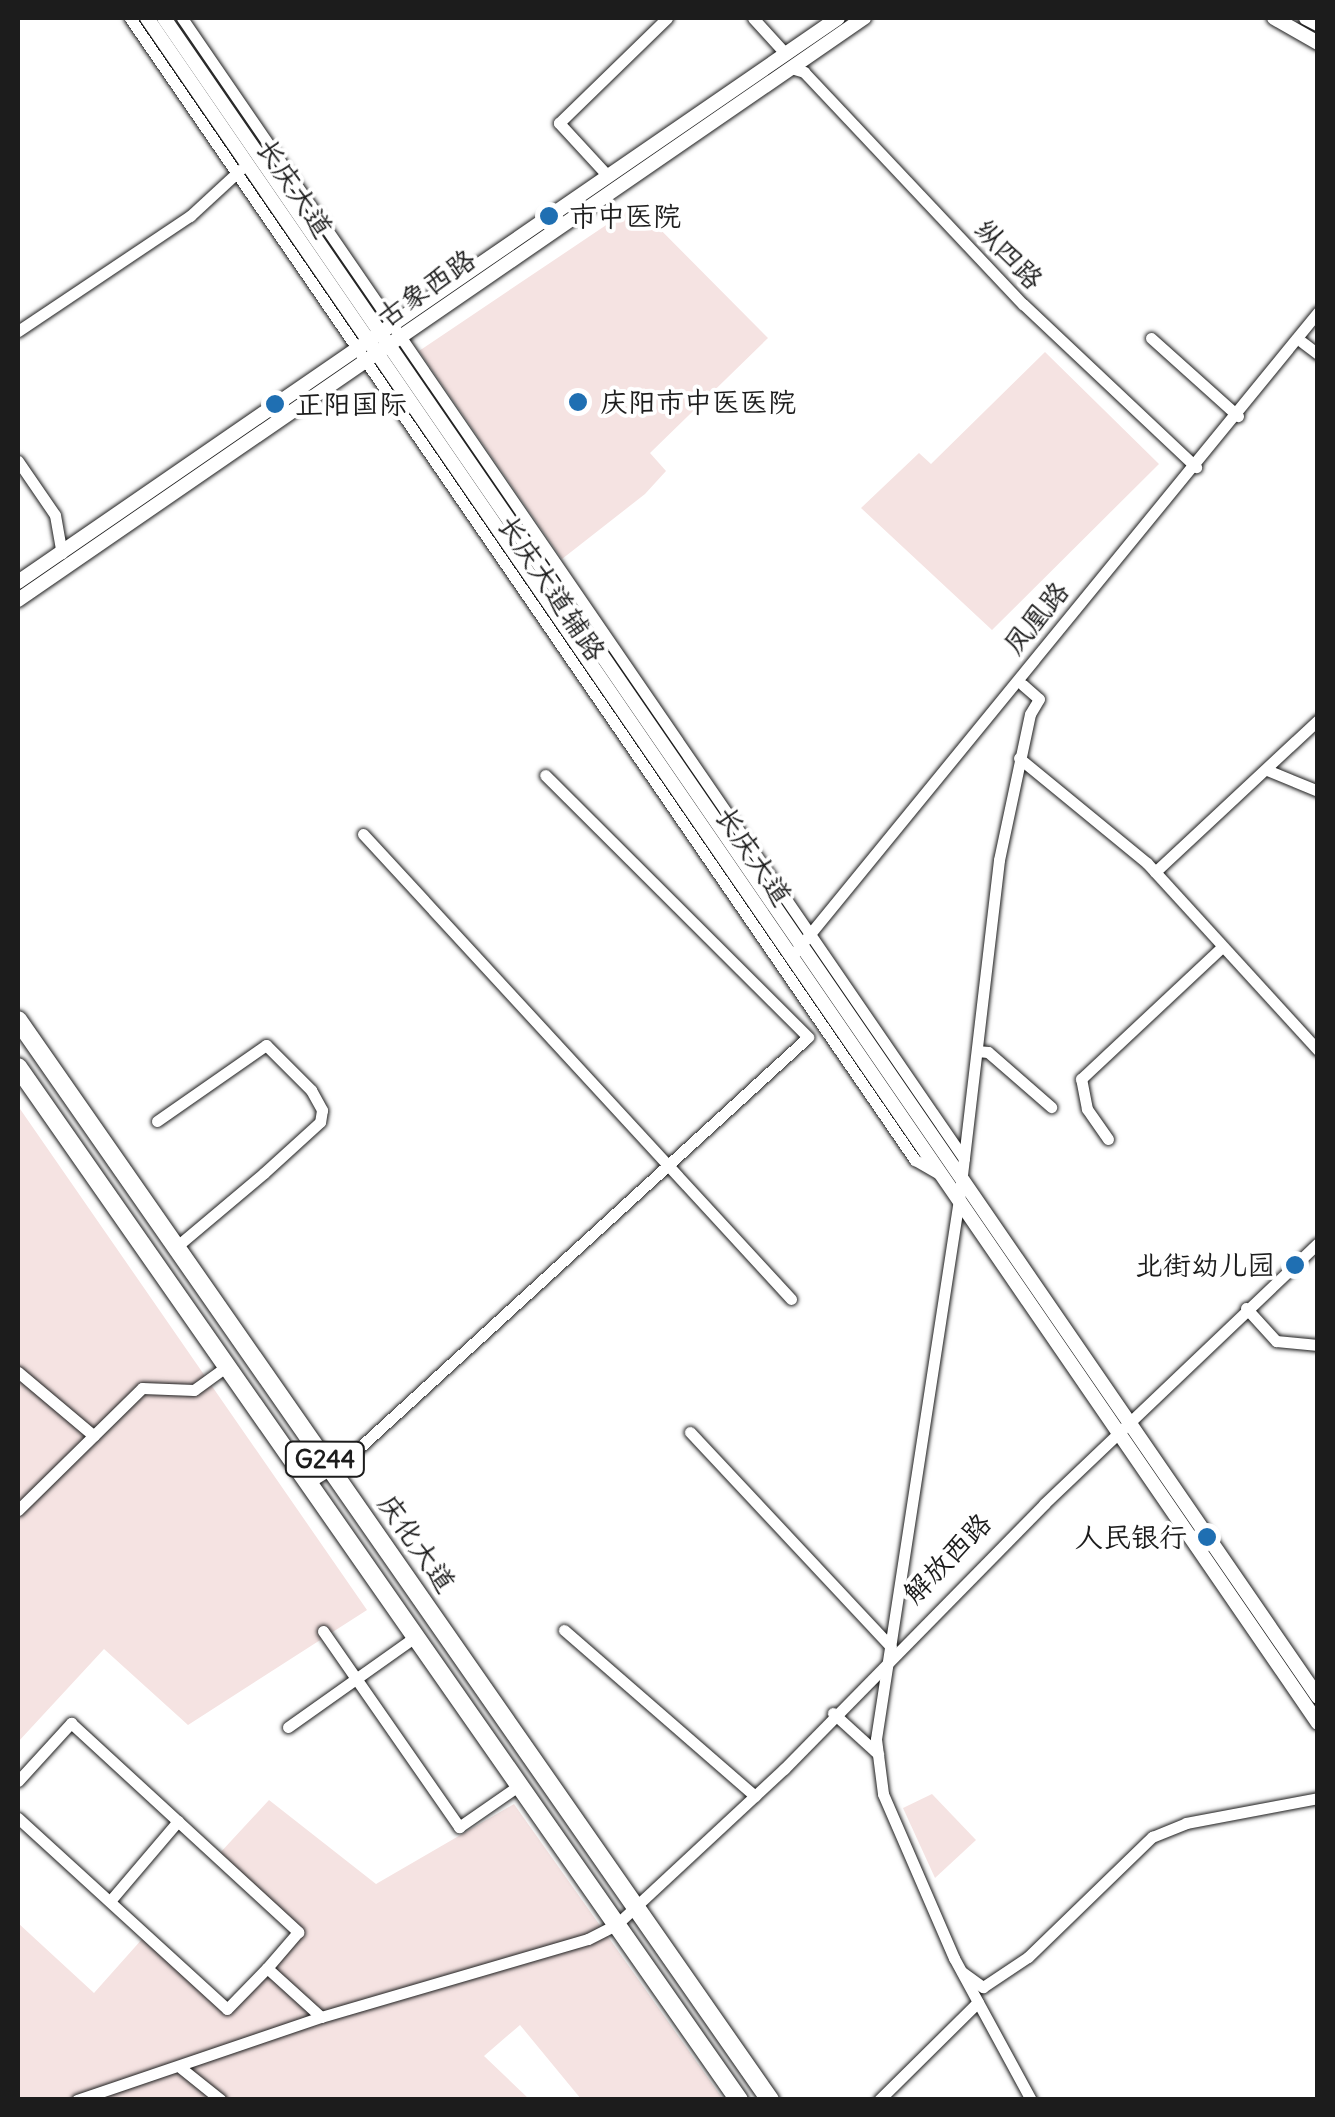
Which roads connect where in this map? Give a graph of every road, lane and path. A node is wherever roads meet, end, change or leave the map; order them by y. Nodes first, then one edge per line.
1 (130, 18) edge
2 (148, 18) edge
3 (164, 18) edge
4 (182, 18) edge
5 (667, 18) edge
6 (753, 18) edge
7 (838, 18) edge
8 (864, 18) edge
9 (1274, 18) edge
10 (1306, 18) edge
11 (1318, 24) edge
12 (1318, 42) edge
13 (808, 56) junction
14 (788, 61) junction
15 (243, 168) junction
16 (607, 175) junction
17 (1318, 312) edge
18 (1318, 323) edge
19 (18, 331) edge
20 (1151, 338) dead end
21 (379, 342) junction
22 (1302, 342) junction
23 (1318, 354) edge
24 (1239, 416) junction
25 (18, 461) edge
26 (1197, 466) junction
27 (62, 554) junction
28 (18, 582) edge
29 (18, 600) edge
30 (1024, 684) junction
31 (1318, 720) edge
32 (1019, 758) junction
33 (1267, 770) junction
34 (545, 776) dead end
35 (1318, 790) edge
36 (363, 834) dead end
37 (1155, 872) junction
38 (803, 948) junction
39 (1222, 948) junction
40 (18, 1020) edge
41 (1318, 1050) edge
42 (977, 1051) junction
43 (18, 1067) edge
44 (1050, 1108) dead end
45 (157, 1120) dead end
46 (1108, 1139) dead end
47 (964, 1159) junction
48 (668, 1166) junction
49 (944, 1176) junction
50 (962, 1179) junction
51 (960, 1200) junction
52 (1318, 1233) edge
53 (1318, 1244) edge
54 (176, 1247) junction
55 (790, 1299) dead end
56 (1245, 1308) junction
57 (1314, 1343) edge
58 (226, 1367) junction
59 (18, 1372) edge
60 (1123, 1428) junction
61 (690, 1432) dead end
62 (94, 1436) junction
63 (332, 1468) junction
64 (308, 1483) junction
65 (18, 1510) edge
66 (564, 1630) dead end
67 (324, 1631) dead end
68 (416, 1637) junction
69 (890, 1655) junction
70 (356, 1679) junction
71 (1318, 1697) edge
72 (834, 1714) junction
73 (1318, 1723) edge
74 (288, 1727) dead end
75 (878, 1754) junction
76 (18, 1781) edge
77 (522, 1784) junction
78 (752, 1794) junction
79 (1318, 1798) edge
80 (18, 1818) edge
81 (178, 1822) junction
82 (110, 1901) junction
83 (634, 1903) junction
84 (615, 1921) junction
85 (267, 1968) junction
86 (964, 1972) junction
87 (978, 2002) junction
88 (321, 2018) junction
89 (181, 2068) junction
90 (77, 2100) edge
91 (221, 2100) edge
92 (739, 2100) edge
93 (770, 2100) edge
94 (879, 2100) edge
95 (1034, 2100) edge

1 - 15 street
2 - 15 main road, 长庆大道
3 - 21 main road, 长庆大道
4 - 21 street, 长庆大道辅路
5 - 16 street
6 - 14 street, 纵四路
7 - 14 main road, 古象西路
8 - 13 main road, 古象西路
9 - 12 main road
10 - 11 main road
13 - 14 main road, 古象西路
13 - 26 street, 纵四路
14 - 16 main road, 古象西路
14 - 21 main road, 古象西路
14 - 26 street, 纵四路
15 - 19 street
15 - 21 main road, 长庆大道
16 - 21 main road, 古象西路
17 - 24 street, 凤凰路
18 - 22 street, 凤凰路
20 - 24 street
21 - 27 main road, 古象西路
21 - 29 main road, 古象西路
21 - 38 main road, 长庆大道
21 - 49 street, 长庆大道辅路
22 - 23 street
22 - 24 street, 凤凰路
24 - 26 street, 凤凰路
25 - 27 street
26 - 30 street, 凤凰路
26 - 38 street, 凤凰路
27 - 28 main road, 古象西路
30 - 32 street
30 - 38 street, 凤凰路
31 - 33 street
32 - 37 street
32 - 42 street
33 - 35 street
33 - 37 street
34 - 48 street
36 - 48 street
37 - 39 street
38 - 47 street
38 - 49 main road, 长庆大道
38 - 50 main road, 长庆大道
39 - 41 street
39 - 46 street
40 - 54 highway, 庆化大道 / G244
42 - 44 street
42 - 47 street
43 - 58 highway, 庆化大道 / G244
45 - 54 street
47 - 50 street
48 - 55 street
48 - 63 street
49 - 51 main road, 长庆大道
50 - 51 street
50 - 60 main road, 长庆大道
51 - 60 main road, 长庆大道
51 - 69 street
52 - 56 street, 解放西路
53 - 56 street, 解放西路
54 - 63 highway, 庆化大道 / G244
56 - 57 street
56 - 60 street, 解放西路
58 - 62 street
58 - 64 highway, 庆化大道 / G244
59 - 62 street
60 - 69 street, 解放西路
60 - 71 main road, 长庆大道
60 - 73 main road, 长庆大道
61 - 69 street
62 - 65 street
63 - 64 street
63 - 83 highway, 庆化大道 / G244
64 - 68 highway, 庆化大道 / G244
66 - 78 street
67 - 70 street
68 - 70 street
68 - 77 highway, 庆化大道 / G244
69 - 72 street, 解放西路
69 - 75 street
70 - 74 street
70 - 77 street
72 - 75 street
72 - 78 street, 解放西路
75 - 86 street
76 - 81 street
77 - 84 highway, 庆化大道 / G244
78 - 83 street, 解放西路
79 - 86 street
80 - 82 street
81 - 82 street
81 - 85 street
82 - 85 street
83 - 84 street, 解放西路
83 - 93 highway, 庆化大道 / G244
84 - 88 street, 解放西路
84 - 92 highway, 庆化大道 / G244
85 - 88 street
86 - 87 street
86 - 95 street
87 - 94 street
87 - 95 street
88 - 89 street, 解放西路
89 - 90 street, 解放西路
89 - 91 street

